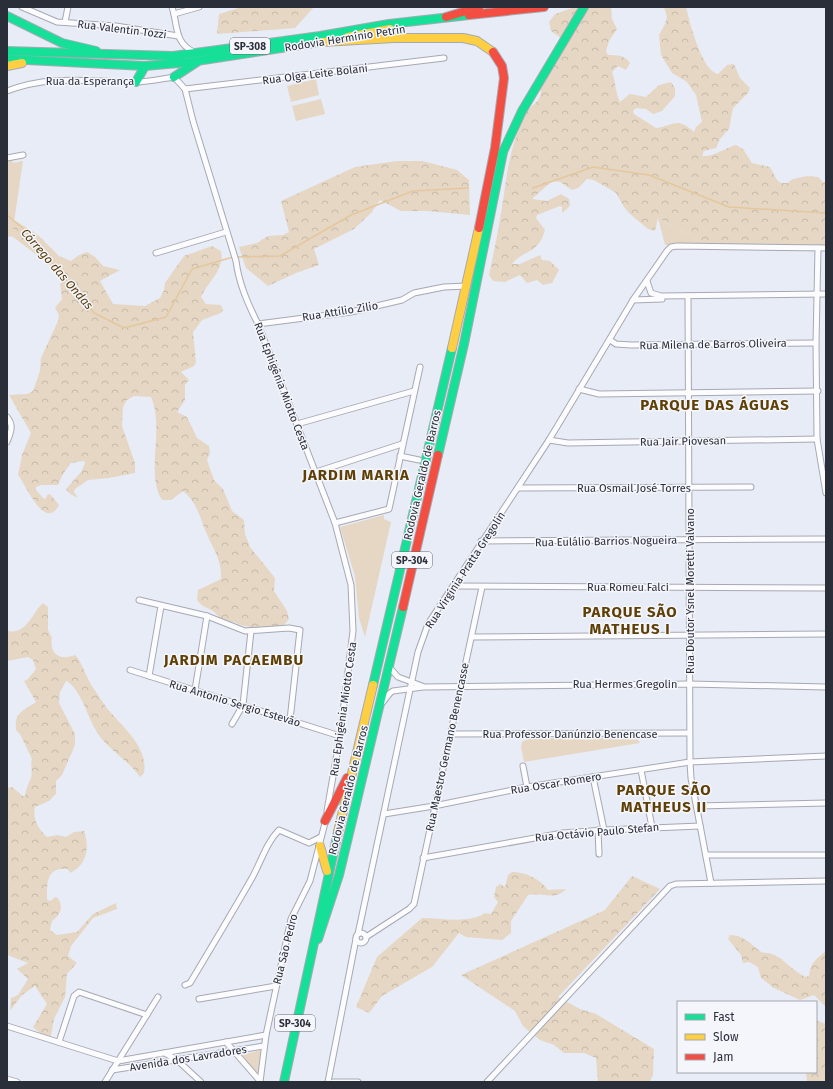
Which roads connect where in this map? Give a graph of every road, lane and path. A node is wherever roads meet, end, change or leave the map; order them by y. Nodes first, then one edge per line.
1 (22, 7) edge
2 (68, 7) edge
3 (172, 7) edge
4 (200, 7) edge
5 (479, 7) edge
6 (544, 7) edge
7 (584, 7) edge
8 (174, 14) junction
9 (491, 14) junction
10 (7, 16) edge
11 (446, 17) junction
12 (66, 22) junction
13 (178, 36) junction
14 (322, 42) junction
15 (7, 51) edge
16 (106, 53) junction
17 (197, 56) junction
18 (444, 58) dead end
19 (7, 59) edge
20 (60, 63) junction
21 (7, 66) edge
22 (145, 66) junction
23 (174, 77) junction
24 (136, 82) junction
25 (185, 89) junction
26 (7, 91) edge
27 (503, 152) junction
28 (23, 155) dead end
29 (7, 158) edge
30 (489, 174) junction
31 (226, 232) junction
32 (818, 248) junction
33 (826, 248) edge
34 (156, 253) dead end
35 (647, 281) junction
36 (466, 286) junction
37 (818, 294) junction
38 (826, 294) edge
39 (671, 296) junction
40 (688, 296) junction
41 (634, 300) junction
42 (258, 324) junction
43 (610, 340) junction
44 (816, 343) junction
45 (688, 346) junction
46 (420, 367) dead end
47 (443, 383) junction
48 (579, 389) junction
49 (414, 391) junction
50 (818, 391) junction
51 (688, 392) junction
52 (7, 416) edge
53 (297, 424) junction
54 (817, 439) junction
55 (549, 440) junction
56 (688, 441) junction
57 (7, 442) edge
58 (402, 444) junction
59 (400, 456) junction
60 (419, 460) junction
61 (316, 472) junction
62 (518, 488) junction
63 (751, 488) dead end
64 (689, 489) junction
65 (826, 493) edge
66 (335, 523) junction
67 (408, 534) junction
68 (826, 539) edge
69 (690, 540) junction
70 (481, 541) junction
71 (454, 586) junction
72 (482, 587) junction
73 (689, 588) junction
74 (826, 588) edge
75 (139, 600) dead end
76 (161, 606) junction
77 (207, 616) junction
78 (251, 631) junction
79 (826, 634) edge
80 (690, 635) junction
81 (472, 637) junction
82 (388, 665) junction
83 (130, 670) dead end
84 (149, 676) junction
85 (690, 684) junction
86 (411, 685) junction
87 (460, 686) junction
88 (826, 687) edge
89 (195, 690) junction
90 (398, 690) junction
91 (408, 698) junction
92 (243, 705) junction
93 (376, 716) junction
94 (290, 720) junction
95 (232, 724) dead end
96 (689, 733) junction
97 (451, 734) junction
98 (340, 736) junction
99 (826, 756) edge
100 (690, 762) junction
101 (354, 764) junction
102 (523, 766) dead end
103 (641, 770) junction
104 (593, 777) junction
105 (527, 787) junction
106 (826, 803) edge
107 (434, 806) junction
108 (697, 806) junction
109 (384, 814) junction
110 (325, 821) junction
111 (700, 826) junction
112 (652, 827) junction
113 (598, 830) junction
114 (604, 830) junction
115 (322, 837) junction
116 (320, 846) junction
117 (599, 854) dead end
118 (706, 855) junction
119 (826, 855) edge
120 (423, 858) junction
121 (328, 872) junction
122 (826, 881) edge
123 (711, 883) junction
124 (357, 936) junction
125 (366, 937) junction
126 (307, 964) junction
127 (185, 985) dead end
128 (276, 986) junction
129 (158, 997) dead end
130 (199, 999) dead end
131 (147, 1015) junction
132 (7, 1026) edge
133 (266, 1035) junction
134 (59, 1042) junction
135 (226, 1042) junction
136 (264, 1046) junction
137 (233, 1050) junction
138 (165, 1053) junction
139 (178, 1060) junction
140 (118, 1061) junction
141 (112, 1070) junction
142 (7, 1079) edge
143 (260, 1081) edge
144 (17, 1082) edge
145 (105, 1082) edge
146 (201, 1082) edge
147 (284, 1082) edge
148 (328, 1082) edge
149 (333, 1082) edge
150 (358, 1082) edge
151 (487, 1082) edge

1 - 12 street, Rua Valentin Tozzi
2 - 12 street
3 - 8 street
4 - 8 street
5 - 11 main road
6 - 9 main road, Rodovia Hermínio Petrin / SP-308
7 - 27 main road
8 - 13 street
9 - 11 main road, Rodovia Hermínio Petrin / SP-308
9 - 14 main road, Rodovia Hermínio Petrin / SP-308
10 - 16 main road
11 - 17 main road, Rodovia Hermínio Petrin / SP-308
12 - 13 street, Rua Valentin Tozzi
13 - 17 street
14 - 17 main road, Rodovia Hermínio Petrin / SP-308
14 - 30 main road, Rodovia Geraldo de Barros / SP-304
15 - 16 main road, Rodovia Hermínio Petrin / SP-308
16 - 17 main road, Rodovia Hermínio Petrin / SP-308
17 - 22 main road, Rodovia Hermínio Petrin / SP-308
17 - 23 main road
18 - 25 street, Rua Olga Leite Bolani
19 - 20 main road, Rodovia Hermínio Petrin / SP-308
20 - 21 main road
20 - 22 main road, Rodovia Hermínio Petrin / SP-308
22 - 24 main road
23 - 24 street, Rua da Esperança
23 - 25 street
24 - 26 street, Rua da Esperança
25 - 31 street, Rua Ephigênia Miotto Cesta
27 - 30 main road
27 - 82 main road, Rodovia Geraldo de Barros / SP-304
28 - 29 street
30 - 36 main road, Rodovia Geraldo de Barros / SP-304
31 - 34 street
31 - 42 street, Rua Ephigênia Miotto Cesta
32 - 33 street
32 - 35 street, Rua Virgínia Pratta Gregolin
32 - 37 street
35 - 39 street
35 - 41 street, Rua Virgínia Pratta Gregolin
36 - 42 street, Rua Attílio Zilio
36 - 47 main road, Rodovia Geraldo de Barros / SP-304
37 - 38 street
37 - 40 street
37 - 44 street
39 - 40 street
39 - 41 street
40 - 45 street, Rua Doutor Ysnel Moretti Valvano
41 - 43 street, Rua Virgínia Pratta Gregolin
42 - 53 street, Rua Ephigênia Miotto Cesta
43 - 45 street, Rua Milena de Barros Oliveira
43 - 48 street, Rua Virgínia Pratta Gregolin
44 - 45 street, Rua Milena de Barros Oliveira
44 - 50 street
45 - 51 street, Rua Doutor Ysnel Moretti Valvano
46 - 49 street
47 - 60 main road
47 - 67 main road, Rodovia Geraldo de Barros / SP-304
48 - 51 street
48 - 55 street, Rua Virgínia Pratta Gregolin
49 - 53 street
49 - 58 street
50 - 51 street
50 - 54 street
51 - 56 street, Rua Doutor Ysnel Moretti Valvano
52 - 57 street
53 - 61 street, Rua Ephigênia Miotto Cesta
54 - 56 street, Rua Jair Piovesan
54 - 65 street
55 - 56 street, Rua Jair Piovesan
55 - 62 street, Rua Virgínia Pratta Gregolin
56 - 64 street, Rua Doutor Ysnel Moretti Valvano
58 - 59 street
58 - 61 street
59 - 60 street
59 - 66 street
60 - 67 main road
61 - 66 street, Rua Ephigênia Miotto Cesta
62 - 64 street, Rua Osmail José Torres
62 - 70 street, Rua Virgínia Pratta Gregolin
63 - 64 street, Rua Osmail José Torres
64 - 69 street, Rua Doutor Ysnel Moretti Valvano
66 - 98 street, Rua Ephigênia Miotto Cesta
67 - 101 main road, Rodovia Geraldo de Barros / SP-304
68 - 69 street, Rua Eulálio Barrios Nogueira
69 - 70 street, Rua Eulálio Barrios Nogueira
69 - 73 street, Rua Doutor Ysnel Moretti Valvano
70 - 71 street, Rua Virgínia Pratta Gregolin
71 - 72 street, Rua Romeu Falci
71 - 86 street, Rua Virgínia Pratta Gregolin
72 - 73 street, Rua Romeu Falci
72 - 81 street, Rua Maestro Germano Benencasse
73 - 74 street, Rua Romeu Falci
73 - 80 street, Rua Doutor Ysnel Moretti Valvano
75 - 76 street
76 - 77 street
76 - 84 street
77 - 78 street
77 - 89 street
78 - 92 street
78 - 94 street
79 - 80 street
80 - 81 street
80 - 85 street, Rua Doutor Ysnel Moretti Valvano
81 - 87 street, Rua Maestro Germano Benencasse
82 - 86 street, Rua Hermes Gregolin
82 - 93 main road, Rodovia Geraldo de Barros / SP-304
83 - 84 street, Rua Antonio Sergio Estevão
84 - 89 street, Rua Antonio Sergio Estevão
85 - 87 street, Rua Hermes Gregolin
85 - 88 street, Rua Hermes Gregolin
85 - 96 street, Rua Doutor Ysnel Moretti Valvano
86 - 87 street, Rua Hermes Gregolin
86 - 90 street, Rua Hermes Gregolin
86 - 91 street, Rua Virgínia Pratta Gregolin
87 - 97 street, Rua Maestro Germano Benencasse
89 - 92 street, Rua Antonio Sergio Estevão
90 - 91 street
90 - 93 street
91 - 109 street, Rua Virgínia Pratta Gregolin
92 - 94 street, Rua Antonio Sergio Estevão
92 - 95 street
93 - 126 main road, Rodovia Geraldo de Barros / SP-304
94 - 98 street, Rua Antonio Sergio Estevão
96 - 97 street, Rua Professor Danúnzio Benencase
96 - 100 street, Rua Doutor Ysnel Moretti Valvano
97 - 107 street, Rua Maestro Germano Benencasse
98 - 110 street, Rua Ephigênia Miotto Cesta
99 - 100 street, Rua Oscar Romero
100 - 103 street, Rua Oscar Romero
100 - 108 street, Rua Doutor Ysnel Moretti Valvano
101 - 110 main road
101 - 121 main road, Rodovia Geraldo de Barros / SP-304
102 - 105 street
103 - 104 street, Rua Oscar Romero
103 - 112 street
104 - 105 street, Rua Oscar Romero
104 - 114 street
105 - 107 street, Rua Oscar Romero
106 - 108 street
107 - 109 street, Rua Oscar Romero
107 - 120 street, Rua Maestro Germano Benencasse
108 - 111 street, Rua Doutor Ysnel Moretti Valvano
109 - 124 street, Rua Virgínia Pratta Gregolin
110 - 115 street, Rua São Pedro
111 - 112 street, Rua Octávio Paulo Stefan
111 - 118 street, Rua Doutor Ysnel Moretti Valvano
112 - 114 street, Rua Octávio Paulo Stefan
113 - 114 street, Rua Octávio Paulo Stefan
113 - 117 street
113 - 120 street, Rua Octávio Paulo Stefan
115 - 116 street, Rua São Pedro
115 - 127 street
116 - 121 main road
116 - 128 street, Rua São Pedro
118 - 119 street
118 - 123 street, Rua Doutor Ysnel Moretti Valvano
120 - 125 street, Rua Maestro Germano Benencasse
121 - 126 main road, Rodovia Geraldo de Barros / SP-304
122 - 123 street
123 - 151 street
124 - 125 street
124 - 125 street
124 - 148 street, Rua Virgínia Pratta Gregolin
126 - 147 main road, Rodovia Geraldo de Barros / SP-304
128 - 130 street
128 - 133 street, Rua São Pedro
129 - 131 street
131 - 134 street
131 - 140 street
132 - 134 street
133 - 135 street, Avenida dos Lavradores
133 - 136 street, Rua São Pedro
134 - 140 street
135 - 137 street
135 - 138 street, Avenida dos Lavradores
136 - 137 street, Avenida dos Lavradores
136 - 143 street, Rua São Pedro
137 - 139 street, Avenida dos Lavradores
137 - 143 street
138 - 139 street
138 - 140 street, Avenida dos Lavradores
139 - 141 street, Avenida dos Lavradores
139 - 146 street
140 - 141 street
141 - 145 street
142 - 144 street
149 - 150 street

